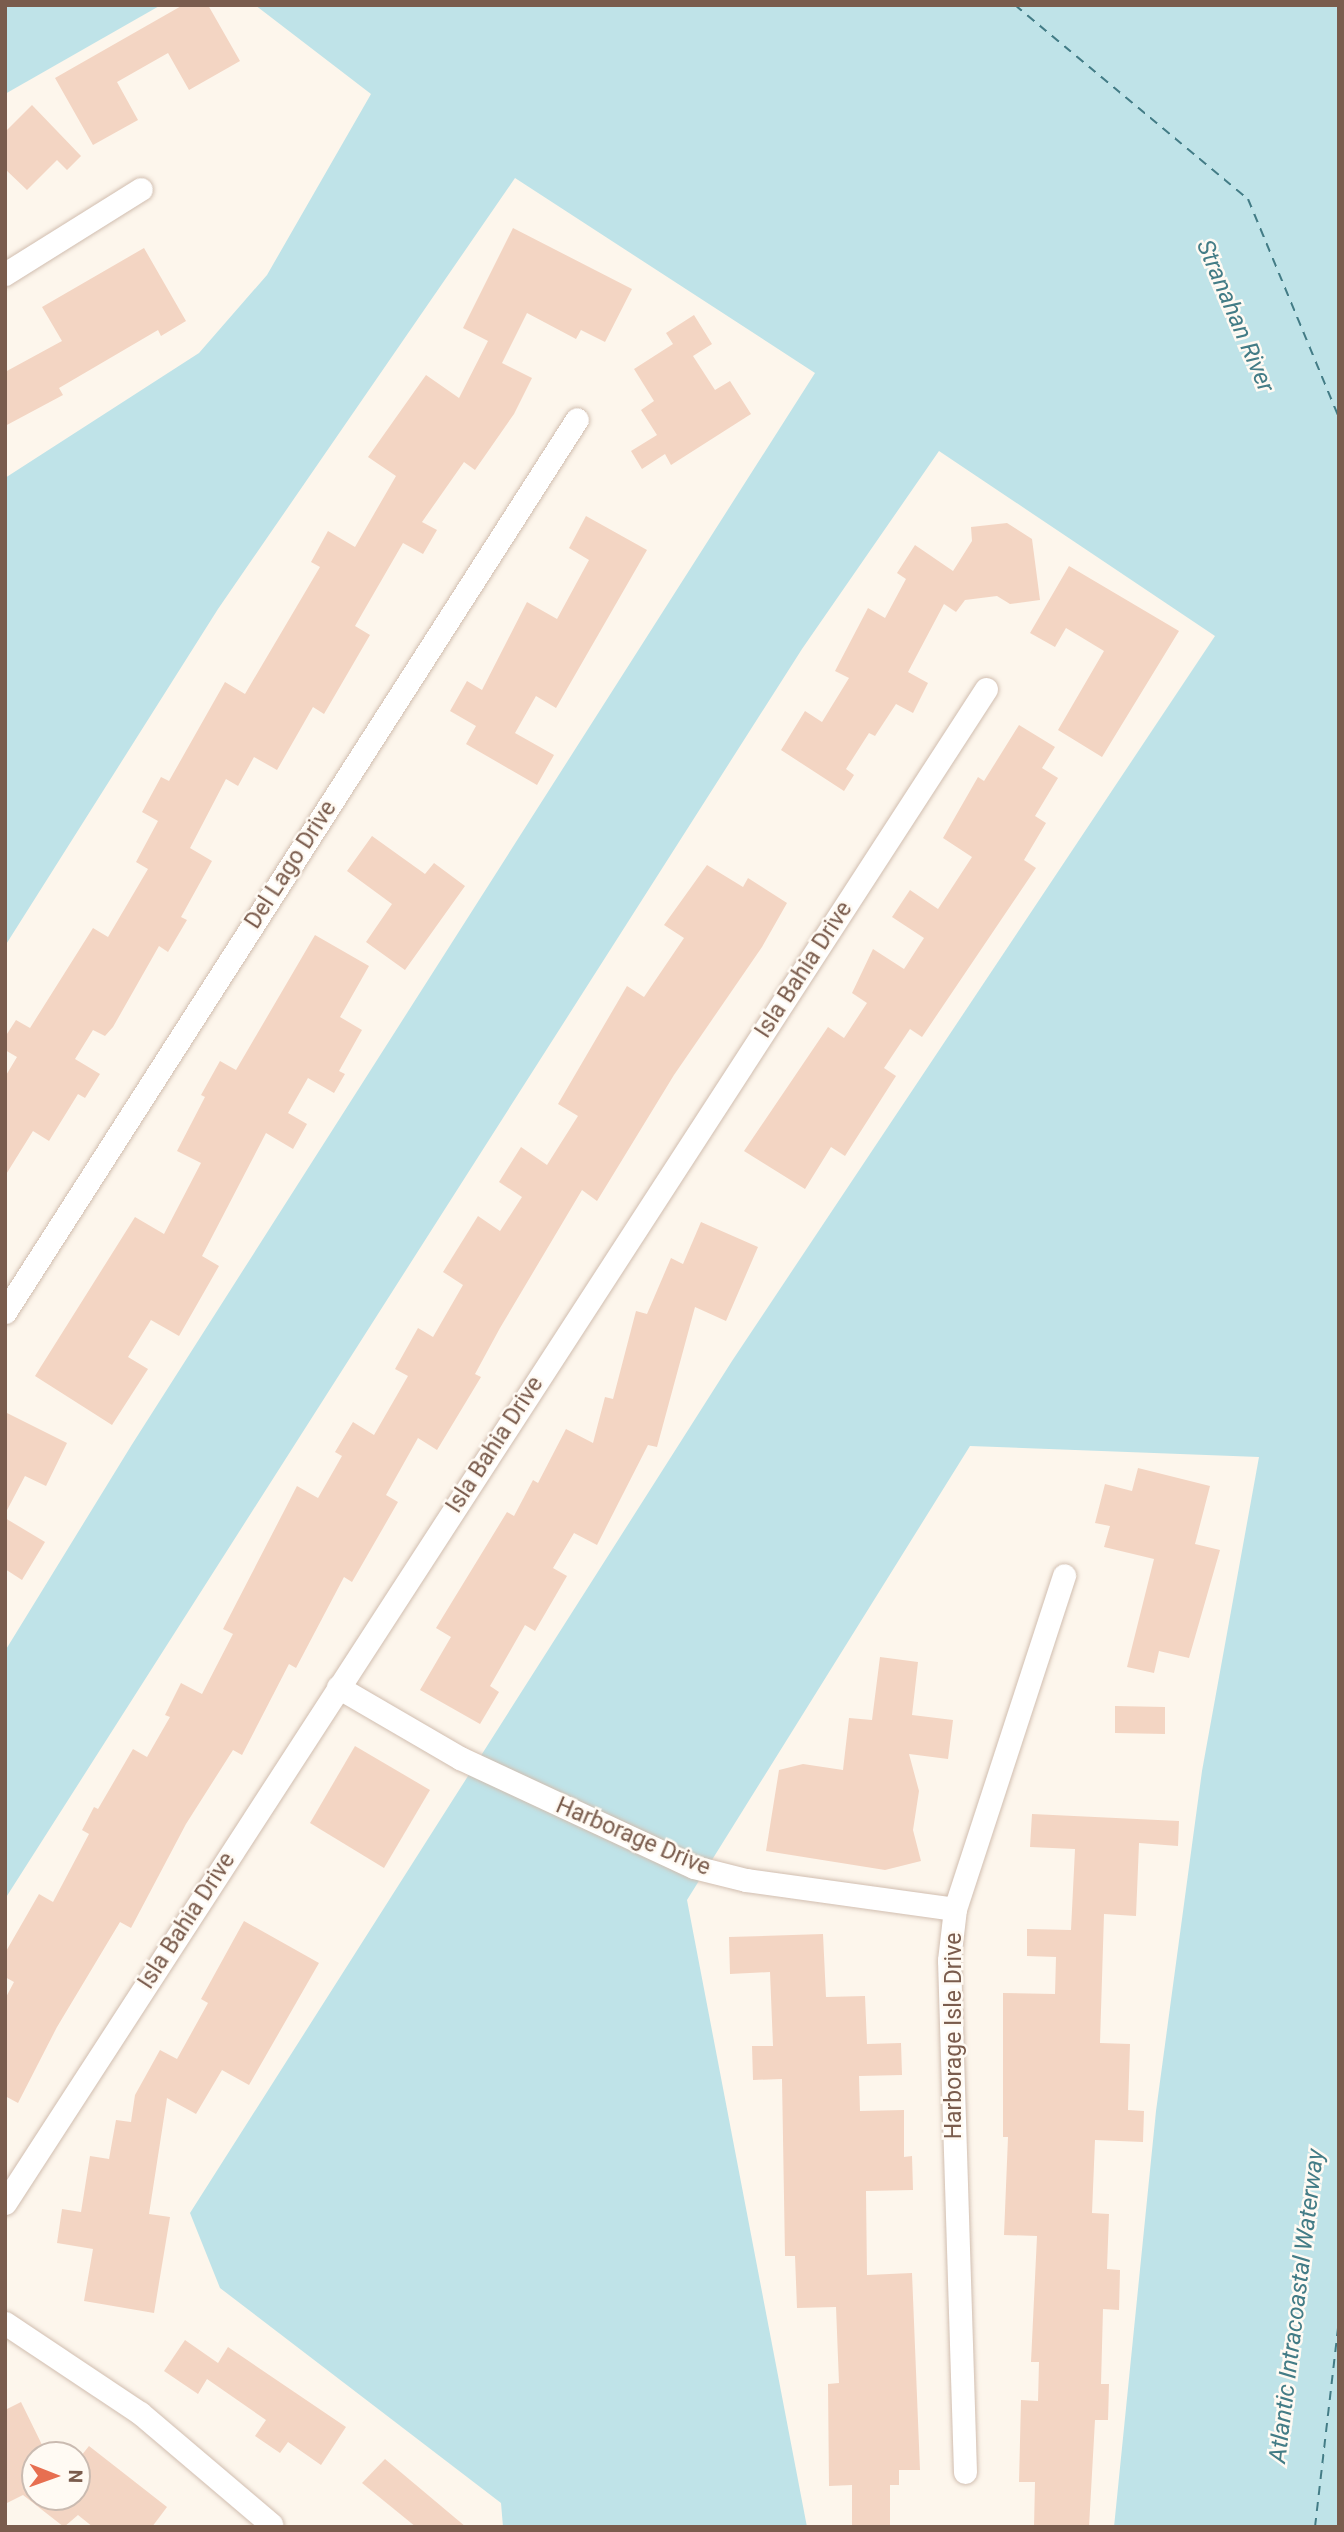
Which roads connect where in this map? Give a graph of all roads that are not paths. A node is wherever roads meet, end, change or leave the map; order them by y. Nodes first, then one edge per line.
1 (141, 189) dead end
2 (5, 274) edge
3 (577, 419) dead end
4 (986, 689) dead end
5 (5, 1312) edge
6 (1064, 1575) dead end
7 (338, 1687) junction
8 (955, 1909) junction
9 (5, 2203) edge
10 (5, 2323) edge
11 (965, 2472) dead end
12 (271, 2524) dead end

1 - 2 street
3 - 5 street, Del Lago Drive
4 - 7 street, Isla Bahia Drive
6 - 8 street, Harborage Isle Drive
7 - 8 street, Harborage Drive
7 - 9 street, Isla Bahia Drive
8 - 11 street, Harborage Isle Drive
10 - 12 street

